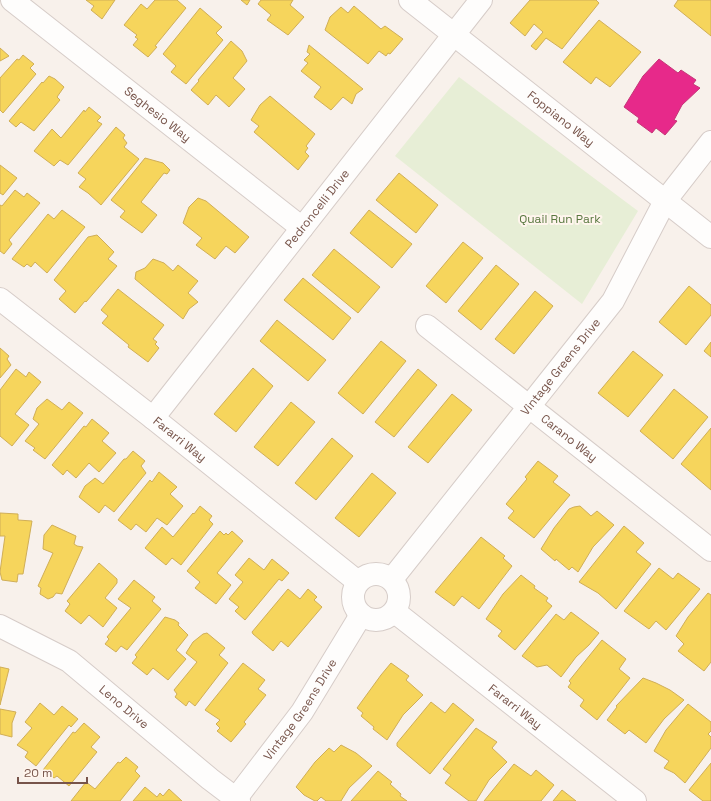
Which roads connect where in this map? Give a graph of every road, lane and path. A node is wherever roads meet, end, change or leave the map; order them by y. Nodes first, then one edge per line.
1 (12, 0) edge
2 (410, 0) edge
3 (481, 0) edge
4 (454, 34) junction
5 (711, 142) edge
6 (665, 201) junction
7 (302, 228) junction
8 (711, 237) edge
9 (0, 299) edge
10 (427, 326) dead end
11 (530, 407) junction
12 (153, 418) junction
13 (711, 550) edge
14 (392, 579) junction
15 (358, 582) junction
16 (395, 612) junction
17 (361, 615) junction
18 (0, 626) edge
19 (236, 800) edge
20 (635, 801) edge

1 - 7 street, Seghesio Way
2 - 4 street, Foppiano Way
3 - 4 street, Pedroncelli Drive
4 - 6 street, Foppiano Way
4 - 7 street, Pedroncelli Drive
5 - 6 street, Vintage Greens Drive
6 - 8 street, Foppiano Way
6 - 11 street, Vintage Greens Drive
7 - 12 street, Pedroncelli Drive
9 - 12 street, Fararri Way
10 - 11 street, Carano Way
11 - 13 street, Carano Way
11 - 14 street, Vintage Greens Drive
12 - 15 street, Fararri Way
14 - 15 street
14 - 16 street
15 - 17 street
16 - 17 street
16 - 20 street, Fararri Way
17 - 19 street, Vintage Greens Drive
18 - 19 street, Leno Drive

